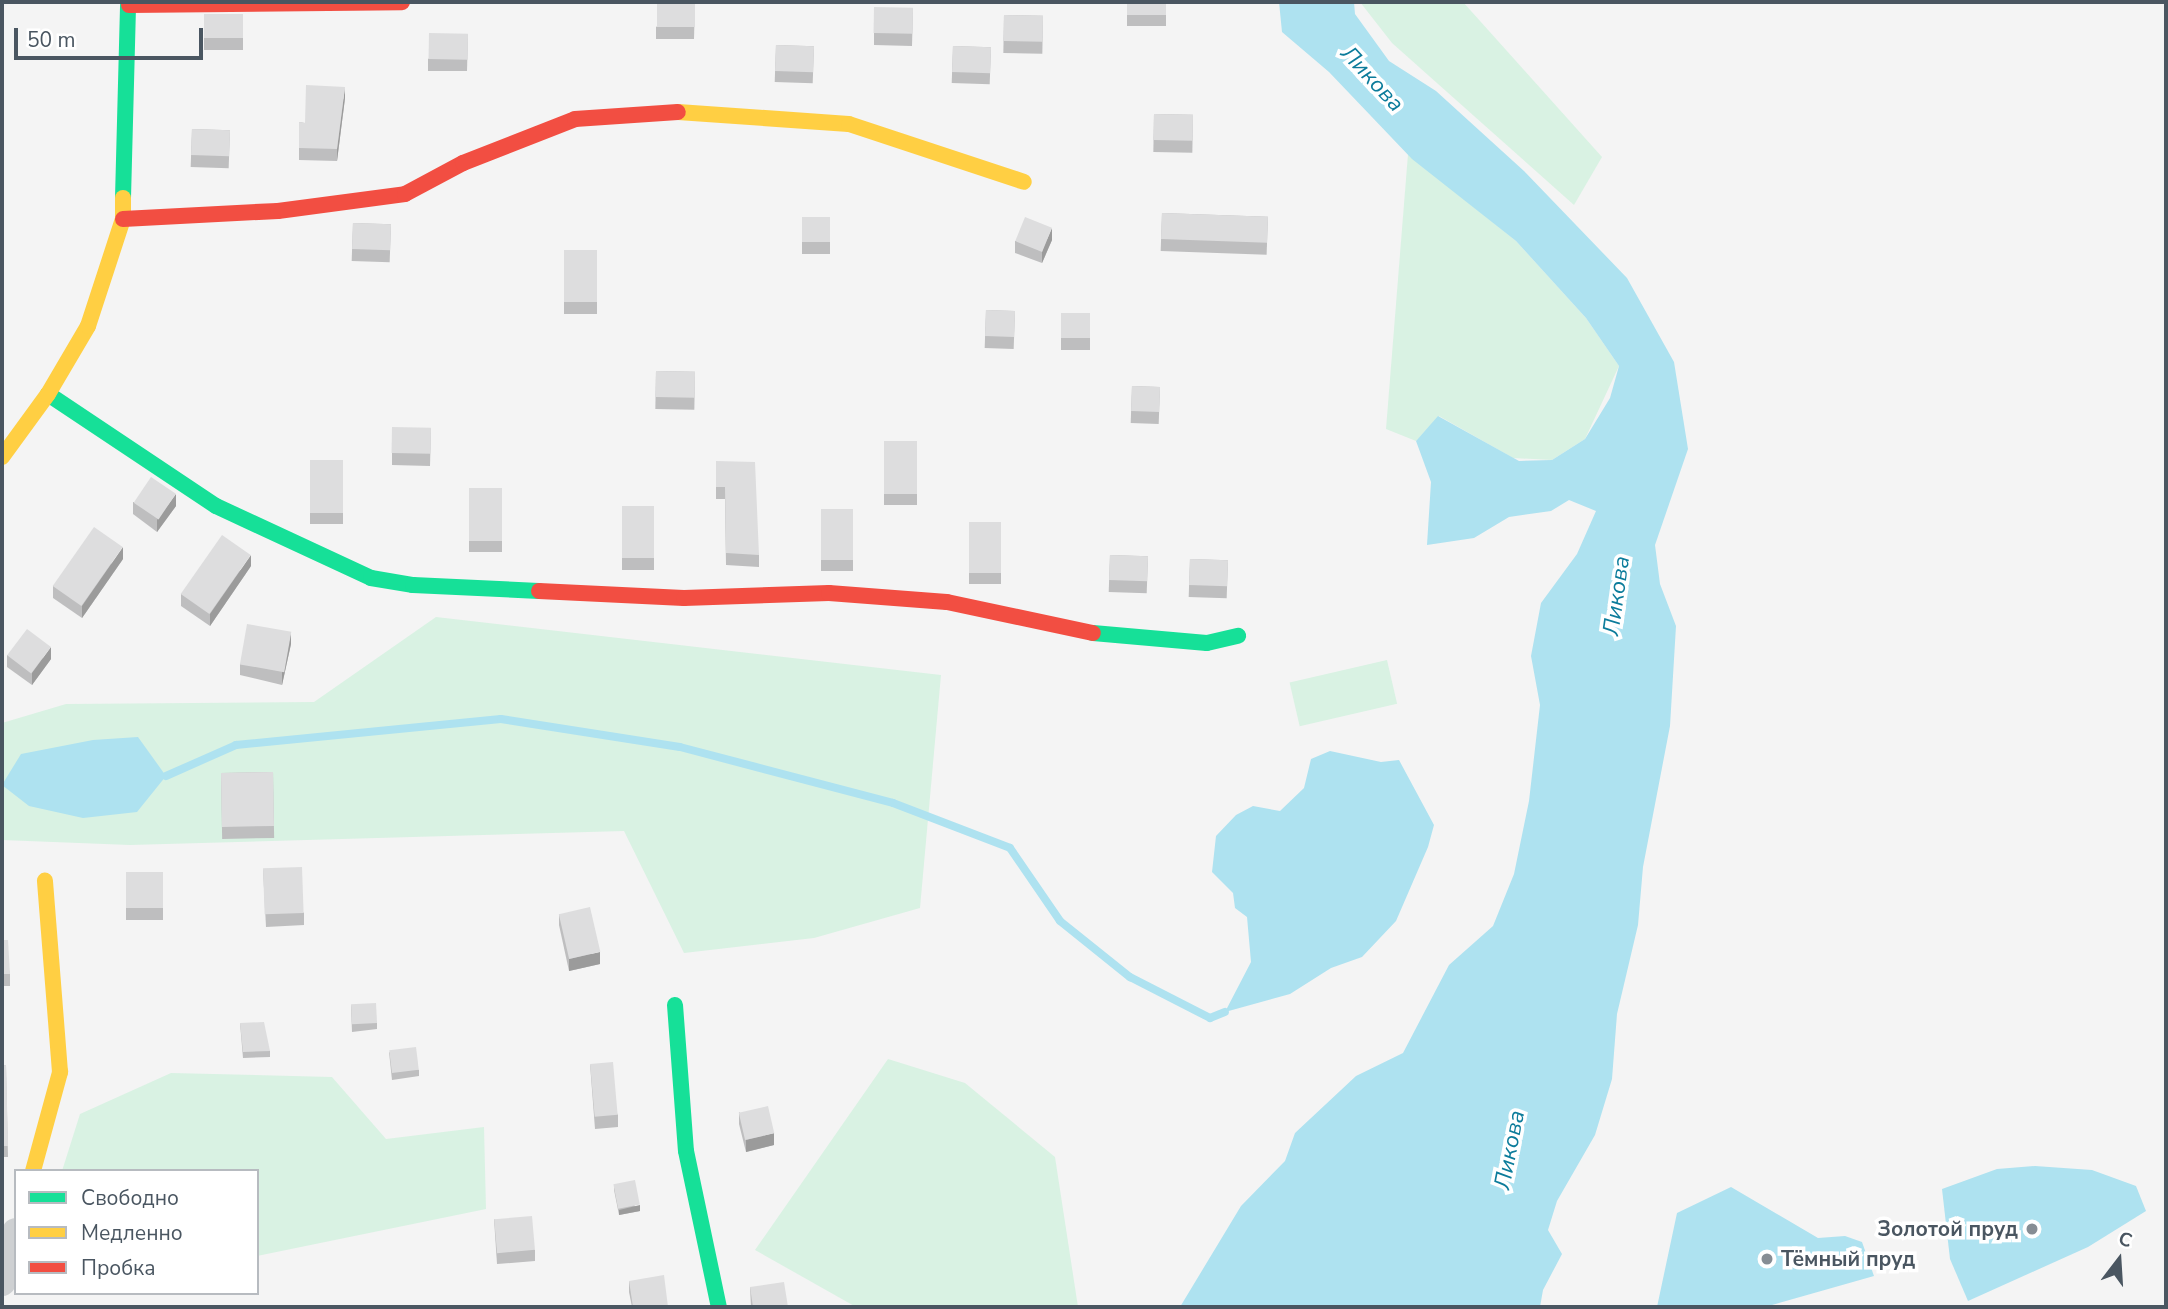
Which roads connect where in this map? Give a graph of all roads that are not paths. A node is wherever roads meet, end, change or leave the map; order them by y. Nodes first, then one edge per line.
1 (402, 2) edge
2 (129, 3) edge
3 (1024, 181) dead end
4 (123, 219) junction
5 (48, 394) junction
6 (2, 457) edge
7 (1238, 636) dead end
8 (45, 881) dead end
9 (675, 1005) dead end
10 (34, 1169) edge
11 (14, 1239) edge
12 (2, 1282) edge
13 (719, 1307) edge

1 - 2 street
2 - 4 street
3 - 4 street
4 - 5 street
5 - 6 street
5 - 7 street
8 - 10 street
9 - 13 street
11 - 12 street

